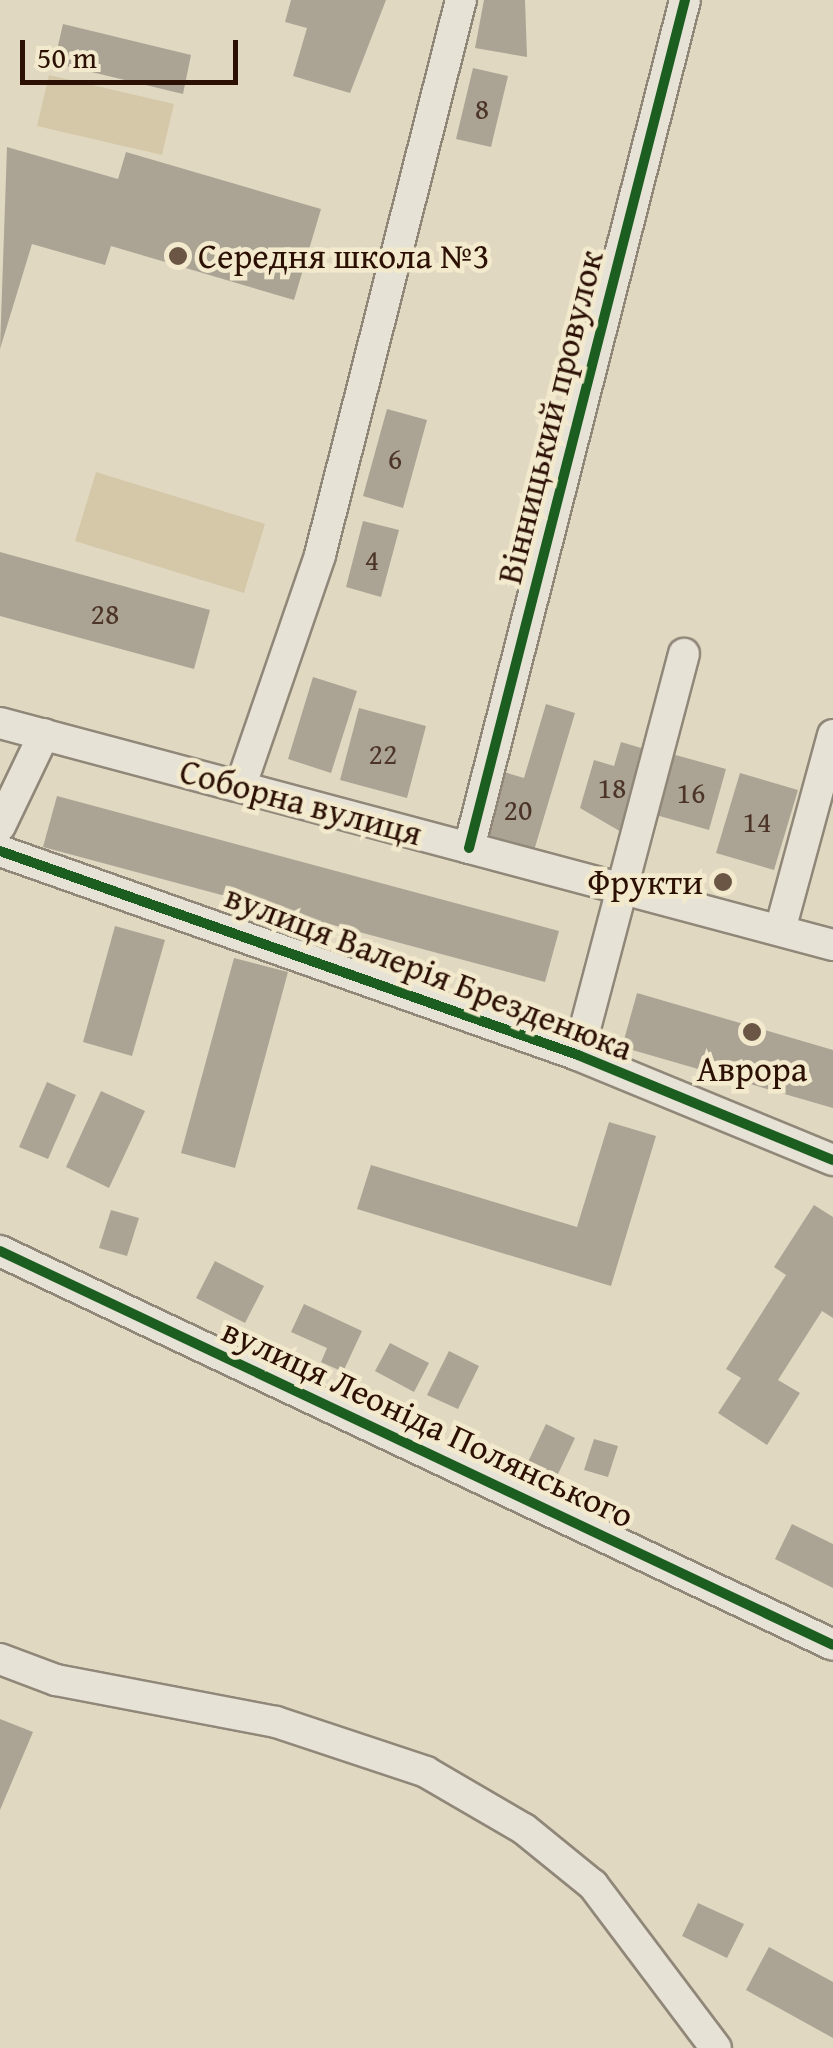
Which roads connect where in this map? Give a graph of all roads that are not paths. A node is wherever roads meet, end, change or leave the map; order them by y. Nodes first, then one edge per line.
1 (462, 0) edge
2 (685, 0) edge
3 (684, 654) dead end
4 (0, 722) edge
5 (44, 734) junction
6 (833, 735) edge
7 (241, 785) junction
8 (0, 826) edge
9 (469, 848) junction
10 (0, 851) edge
11 (620, 888) junction
12 (780, 930) junction
13 (833, 945) edge
14 (578, 1055) junction
15 (833, 1160) edge
16 (0, 1251) edge
17 (833, 1645) edge
18 (0, 1659) edge
19 (716, 2048) edge

1 - 7 street
2 - 9 street, Вінницький провулок
3 - 11 street
4 - 5 street, Соборна вулиця
5 - 7 street, Соборна вулиця
5 - 8 street
6 - 12 street
7 - 9 street, Соборна вулиця
9 - 11 street, Соборна вулиця
10 - 14 street, вулиця Валерія Брезденюка
11 - 12 street, Соборна вулиця
11 - 14 street
12 - 13 street, Соборна вулиця
14 - 15 street, вулиця Валерія Брезденюка
16 - 17 street, вулиця Леоніда Полянського
18 - 19 street

